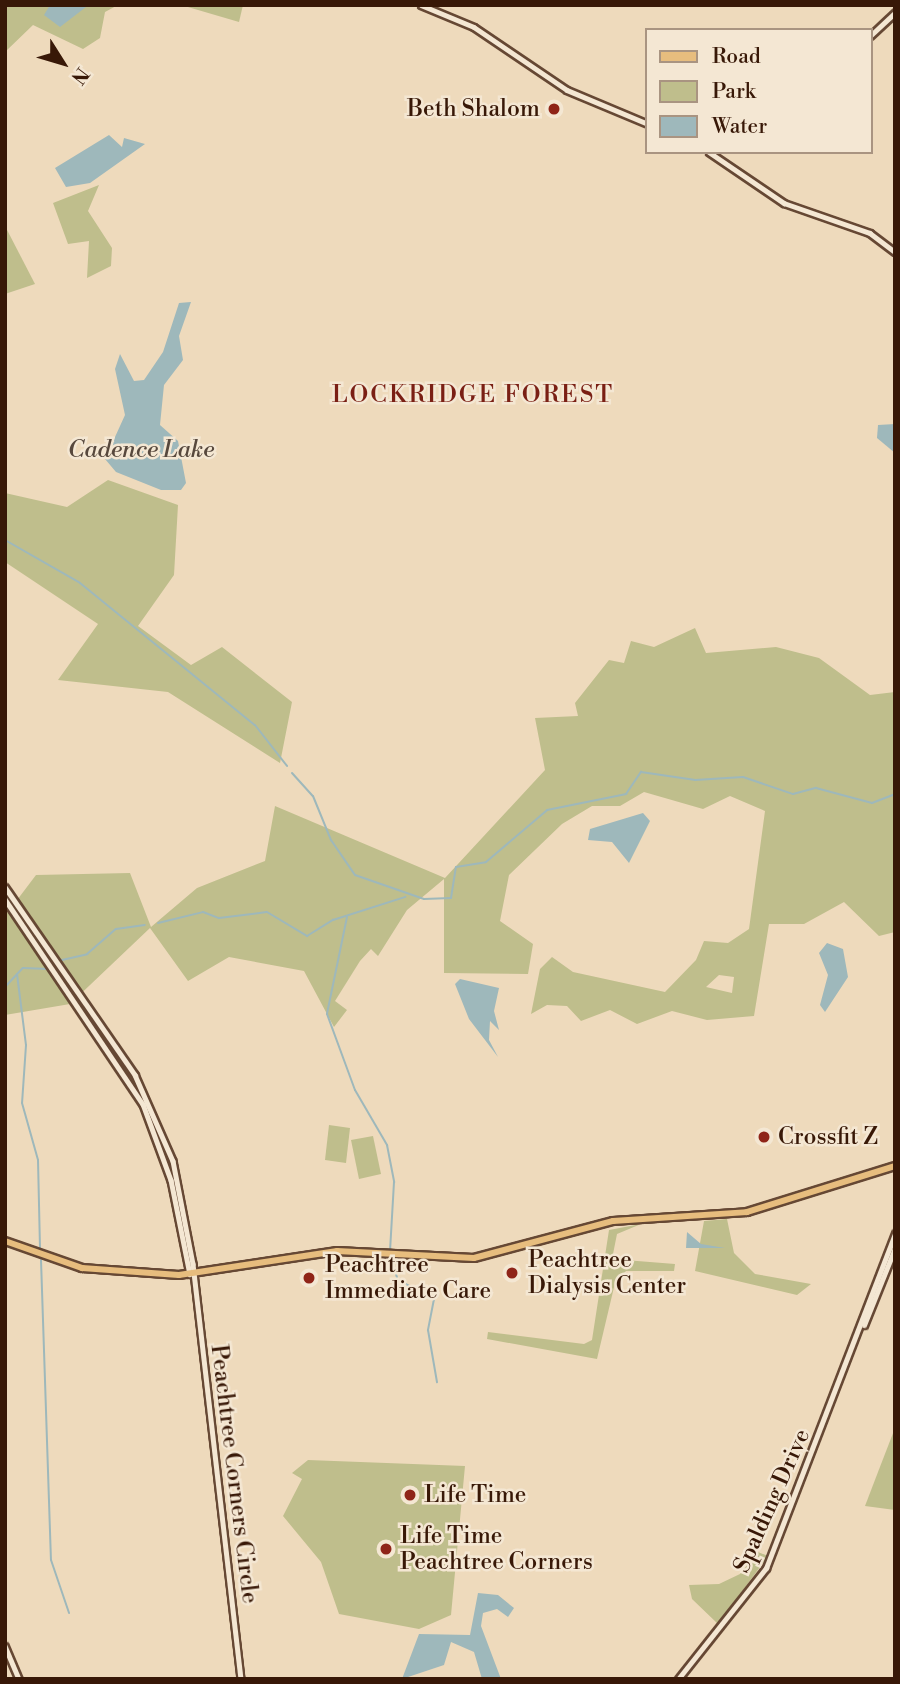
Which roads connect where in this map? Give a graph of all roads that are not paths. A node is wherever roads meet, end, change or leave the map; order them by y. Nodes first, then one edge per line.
1 (421, 5) edge
2 (895, 13) edge
3 (872, 34) edge
4 (645, 123) edge
5 (712, 154) edge
6 (895, 252) edge
7 (5, 887) edge
8 (5, 899) edge
9 (895, 1166) edge
10 (895, 1233) edge
11 (5, 1241) edge
12 (895, 1248) edge
13 (191, 1275) junction
14 (850, 1356) junction
15 (5, 1646) edge
16 (19, 1679) edge
17 (241, 1679) edge
18 (678, 1679) edge

1 - 4 street
2 - 3 street
5 - 6 street
7 - 13 street, Peachtree Corners Circle
8 - 13 street, Peachtree Corners Circle
9 - 13 main road
10 - 14 main road, Spalding Drive
11 - 13 main road
12 - 14 main road, Spalding Drive
13 - 17 street, Peachtree Corners Circle
14 - 18 main road, Spalding Drive
15 - 16 street

